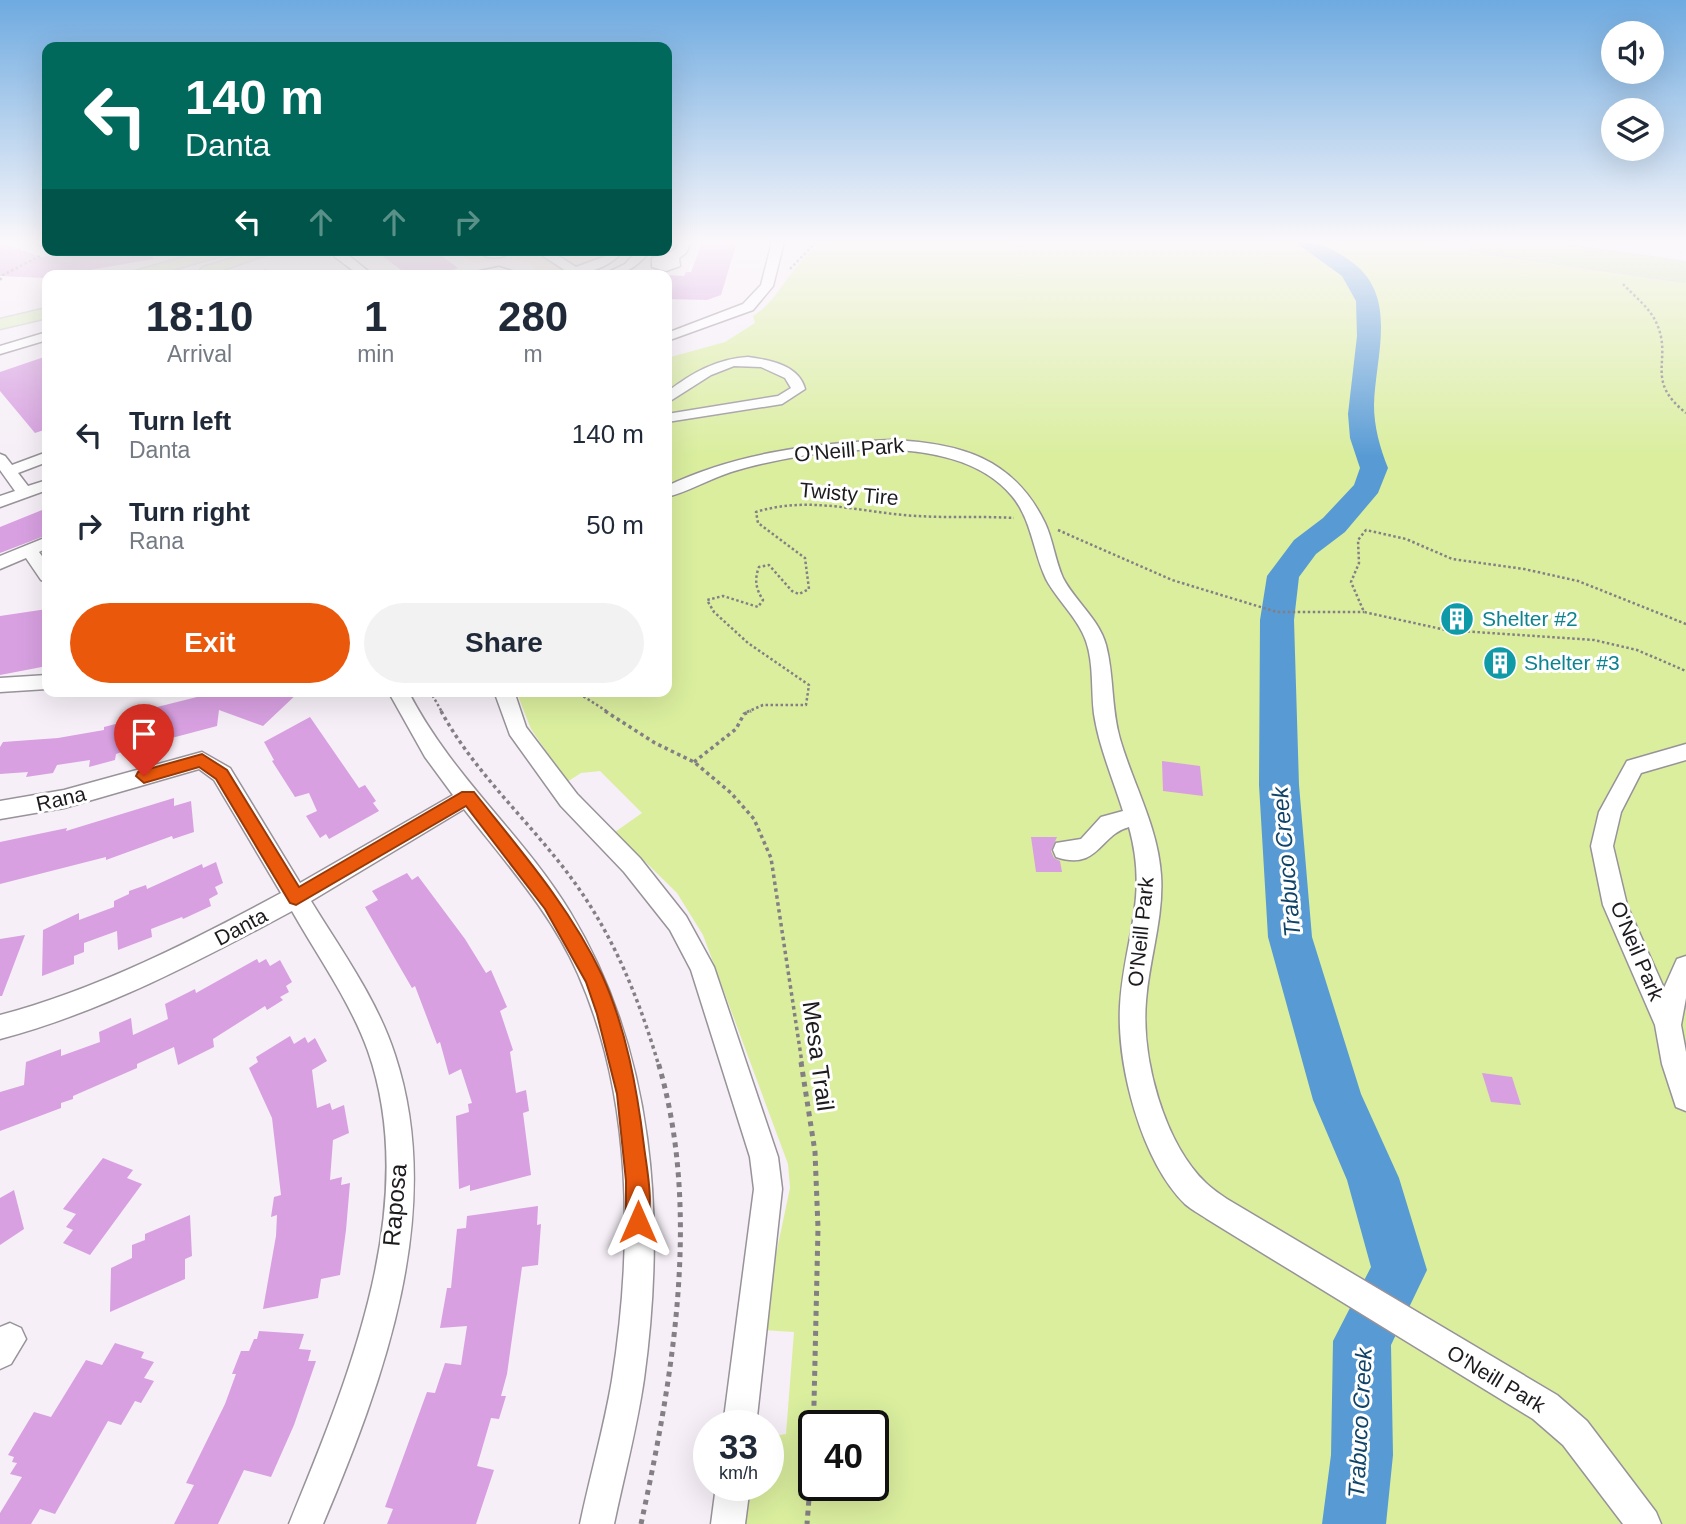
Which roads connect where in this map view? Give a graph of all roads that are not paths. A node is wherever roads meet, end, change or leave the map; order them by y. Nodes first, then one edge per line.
1 (731, 313) edge
2 (42, 314) edge
3 (0, 324) edge
4 (672, 335) edge
5 (42, 337) edge
6 (0, 349) edge
7 (672, 396) edge
8 (672, 417) edge
9 (42, 458) edge
10 (5, 465) edge
11 (42, 487) edge
12 (672, 490) edge
13 (25, 494) junction
14 (0, 502) edge
15 (42, 544) edge
16 (29, 550) junction
17 (0, 563) edge
18 (42, 569) edge
19 (42, 682) edge
20 (0, 685) edge
21 (401, 697) edge
22 (505, 697) edge
23 (1686, 752) edge
24 (468, 796) junction
25 (0, 810) edge
26 (1134, 817) junction
27 (1064, 850) dead end
28 (296, 898) junction
29 (1686, 967) edge
30 (1668, 1025) junction
31 (0, 1027) edge
32 (1686, 1097) edge
33 (742, 1410) edge
34 (731, 1501) edge
35 (306, 1524) edge
36 (597, 1524) edge
37 (729, 1524) edge
38 (1644, 1524) edge

1 - 4 street
2 - 3 main road
5 - 6 street
7 - 8 street
9 - 10 street
10 - 13 street
11 - 13 street
12 - 26 street, O'Neill Park
13 - 14 street
15 - 16 street
16 - 17 street
16 - 18 street
19 - 20 street
21 - 24 street
22 - 33 street
23 - 30 street, O'Neil Park
24 - 28 street, Danta
24 - 36 street
25 - 28 street, Rana
26 - 27 street
26 - 38 street, O'Neill Park
28 - 31 street, Danta
28 - 35 street, Raposa
29 - 30 street
30 - 32 street, O'Neil Park
34 - 37 street

